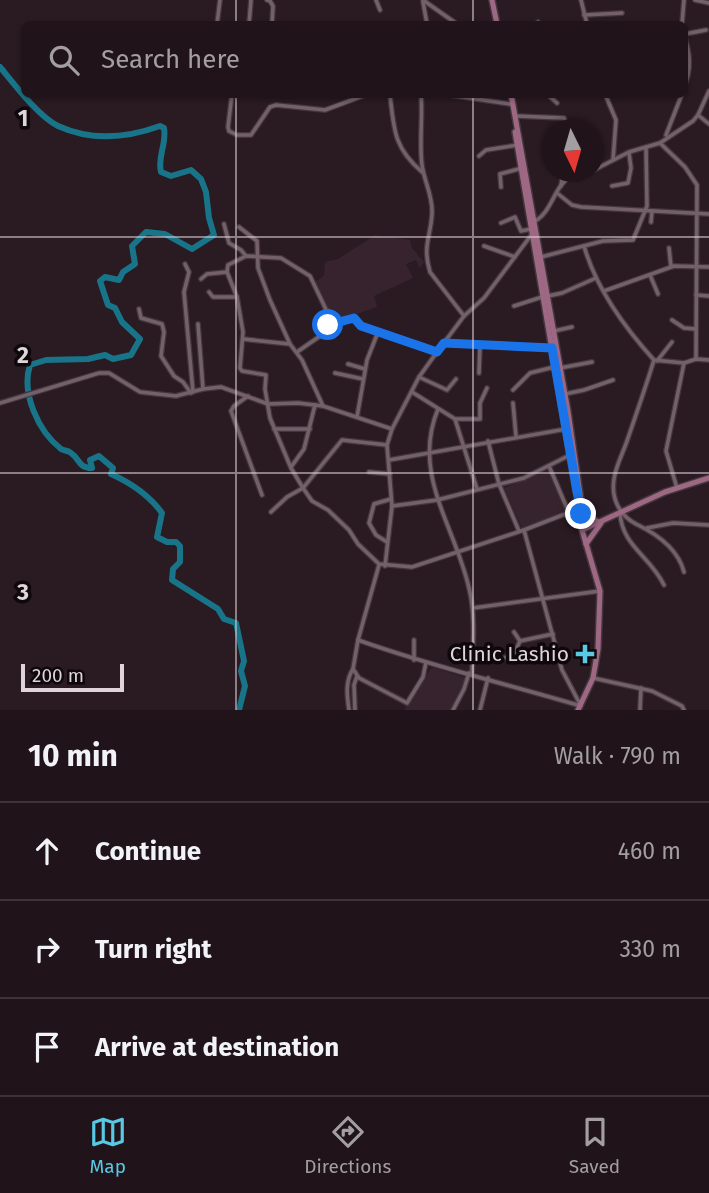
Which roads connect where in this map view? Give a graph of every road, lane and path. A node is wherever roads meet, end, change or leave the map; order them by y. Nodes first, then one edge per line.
1 (220, 0) edge
2 (251, 0) edge
3 (267, 0) edge
4 (376, 0) edge
5 (423, 0) edge
6 (491, 0) edge
7 (580, 0) edge
8 (684, 0) edge
9 (695, 0) edge
10 (709, 3) edge
11 (380, 10) dead end
12 (622, 13) dead end
13 (584, 15) junction
14 (217, 21) edge
15 (249, 21) edge
16 (272, 21) edge
17 (426, 21) edge
18 (453, 21) edge
19 (494, 21) edge
20 (586, 21) edge
21 (682, 21) edge
22 (706, 30) dead end
23 (688, 33) edge
24 (688, 45) edge
25 (688, 78) edge
26 (709, 91) edge
27 (232, 98) edge
28 (357, 98) edge
29 (392, 98) edge
30 (422, 98) edge
31 (470, 98) edge
32 (509, 98) edge
33 (510, 98) edge
34 (551, 98) edge
35 (607, 98) edge
36 (681, 98) edge
37 (557, 103) dead end
38 (510, 104) junction
39 (698, 115) junction
40 (516, 116) junction
41 (564, 119) edge
42 (709, 124) edge
43 (666, 137) junction
44 (660, 143) junction
45 (518, 145) junction
46 (646, 147) junction
47 (629, 152) junction
48 (478, 156) dead end
49 (613, 161) junction
50 (604, 165) edge
51 (522, 168) junction
52 (424, 174) junction
53 (561, 182) edge
54 (566, 182) edge
55 (612, 186) dead end
56 (501, 187) dead end
57 (560, 188) junction
58 (557, 193) junction
59 (646, 211) junction
60 (652, 211) junction
61 (697, 213) junction
62 (709, 214) edge
63 (535, 221) junction
64 (650, 222) dead end
65 (501, 223) dead end
66 (224, 224) dead end
67 (239, 227) dead end
68 (532, 232) junction
69 (484, 246) dead end
70 (584, 246) junction
71 (669, 248) dead end
72 (258, 255) junction
73 (246, 256) junction
74 (515, 257) junction
75 (541, 257) junction
76 (185, 264) dead end
77 (697, 265) junction
78 (671, 267) junction
79 (709, 267) edge
80 (227, 272) junction
81 (650, 275) junction
82 (596, 278) junction
83 (201, 279) dead end
84 (604, 291) junction
85 (209, 292) dead end
86 (658, 294) dead end
87 (696, 295) junction
88 (545, 296) junction
89 (709, 296) edge
90 (237, 297) junction
91 (514, 306) dead end
92 (139, 309) dead end
93 (464, 316) junction
94 (672, 320) dead end
95 (332, 322) junction
96 (198, 324) dead end
97 (572, 327) dead end
98 (696, 329) junction
99 (554, 331) junction
100 (378, 332) junction
101 (243, 339) junction
102 (672, 342) dead end
103 (444, 343) junction
104 (290, 344) junction
105 (480, 346) junction
106 (552, 348) junction
107 (297, 352) junction
108 (437, 352) junction
109 (696, 359) junction
110 (656, 360) junction
111 (709, 360) edge
112 (592, 362) dead end
113 (684, 363) junction
114 (348, 364) dead end
115 (558, 368) junction
116 (365, 369) junction
117 (335, 373) dead end
118 (479, 373) dead end
119 (419, 377) junction
120 (363, 379) junction
121 (456, 379) dead end
122 (613, 380) dead end
123 (487, 388) dead end
124 (204, 389) junction
125 (513, 390) dead end
126 (192, 392) junction
127 (411, 392) junction
128 (565, 394) junction
129 (248, 396) junction
130 (0, 402) edge
131 (513, 403) dead end
132 (268, 404) junction
133 (315, 405) junction
134 (323, 406) junction
135 (438, 409) junction
136 (356, 417) junction
137 (455, 419) junction
138 (274, 429) junction
139 (310, 429) junction
140 (392, 429) junction
141 (566, 429) junction
142 (516, 436) junction
143 (488, 441) junction
144 (387, 445) junction
145 (463, 447) junction
146 (428, 454) junction
147 (570, 455) junction
148 (388, 460) junction
149 (549, 466) junction
150 (291, 468) junction
151 (369, 472) dead end
152 (390, 474) junction
153 (709, 478) edge
154 (499, 484) junction
155 (303, 488) junction
156 (677, 488) junction
157 (477, 489) junction
158 (262, 495) dead end
159 (391, 498) junction
160 (437, 500) junction
161 (392, 506) junction
162 (271, 512) dead end
163 (580, 512) junction
164 (569, 513) junction
165 (620, 513) junction
166 (601, 523) junction
167 (709, 525) edge
168 (647, 528) junction
169 (583, 530) junction
170 (522, 531) junction
171 (387, 542) junction
172 (586, 544) junction
173 (458, 553) junction
174 (382, 565) junction
175 (684, 572) dead end
176 (664, 585) dead end
177 (600, 591) junction
178 (544, 599) junction
179 (473, 608) junction
180 (514, 632) dead end
181 (553, 634) junction
182 (358, 640) junction
183 (414, 640) dead end
184 (520, 641) junction
185 (473, 653) junction
186 (488, 655) dead end
187 (503, 659) dead end
188 (414, 660) junction
189 (426, 662) junction
190 (353, 669) junction
191 (471, 673) junction
192 (357, 676) junction
193 (488, 678) junction
194 (593, 678) junction
195 (641, 688) junction
196 (579, 708) edge
197 (349, 710) edge
198 (355, 710) edge
199 (453, 710) edge
200 (480, 710) edge
201 (640, 710) edge
202 (684, 710) edge

1 - 14 street
2 - 15 street
3 - 16 street
4 - 11 street
5 - 17 street
5 - 18 street
6 - 19 main road
7 - 13 street
8 - 21 street
9 - 10 street
12 - 13 street
13 - 20 street
22 - 23 street
24 - 25 street
26 - 39 street
27 - 28 street
29 - 52 street
30 - 52 street
31 - 38 street
32 - 38 main road
33 - 40 main road
34 - 37 street
35 - 49 street
36 - 43 street
38 - 45 main road
39 - 42 street
39 - 43 street
40 - 41 street
40 - 63 main road
43 - 44 street
44 - 46 street
44 - 61 street
45 - 48 street
45 - 51 main road
46 - 47 street
46 - 59 street
47 - 49 street
47 - 55 street
49 - 50 street
51 - 56 street
51 - 68 main road
52 - 93 street
53 - 57 street
54 - 57 street
57 - 58 street
58 - 59 street
58 - 63 street
59 - 60 street
59 - 70 street
60 - 61 street
60 - 64 street
61 - 62 street
61 - 77 street
63 - 75 main road
65 - 68 street
66 - 73 street
67 - 72 street
68 - 74 street
68 - 88 main road
69 - 74 street
70 - 75 street
70 - 82 street
71 - 78 street
72 - 73 street
72 - 95 street
72 - 104 street
73 - 80 street
74 - 93 street
75 - 88 main road
76 - 126 street
77 - 78 street
77 - 79 street
77 - 87 street
78 - 81 street
80 - 83 street
80 - 90 street
81 - 84 street
81 - 86 street
82 - 84 street
82 - 88 street
84 - 110 street
85 - 90 street
87 - 89 street
87 - 98 street
88 - 91 street
88 - 99 main road
88 - 106 main road
90 - 101 street
92 - 126 street
93 - 103 street
94 - 98 street
95 - 100 street
95 - 107 street
96 - 124 street
97 - 99 street
98 - 109 street
99 - 115 main road
100 - 108 street
100 - 116 street
101 - 104 street
101 - 132 street
102 - 110 street
103 - 105 street
103 - 108 street
104 - 107 street
105 - 106 street
105 - 118 street
106 - 115 main road
107 - 134 street
108 - 119 street
109 - 111 street
109 - 113 street
110 - 113 street
110 - 165 street
112 - 115 street
113 - 156 street
114 - 116 street
115 - 125 street
115 - 128 main road
115 - 141 main road
116 - 120 street
117 - 120 street
119 - 121 street
119 - 127 street
120 - 136 street
122 - 128 street
123 - 137 street
124 - 126 street
124 - 129 street
126 - 130 street
127 - 135 street
127 - 140 street
128 - 163 main road
129 - 132 street
129 - 158 street
131 - 142 street
132 - 133 street
132 - 138 street
133 - 134 street
133 - 139 street
134 - 136 street
135 - 137 street
135 - 146 street
136 - 140 street
137 - 145 street
138 - 139 street
138 - 150 street
139 - 150 street
140 - 144 street
141 - 142 street
141 - 147 main road
142 - 143 street
143 - 145 street
143 - 154 street
144 - 148 street
144 - 155 street
145 - 146 street
145 - 157 street
146 - 148 street
146 - 160 street
147 - 149 street
147 - 163 main road
148 - 152 street
149 - 154 street
149 - 164 street
150 - 155 street
151 - 152 street
152 - 159 street
153 - 156 main road
154 - 157 street
154 - 170 street
155 - 162 street
155 - 174 street
156 - 165 main road
157 - 160 street
159 - 161 street
159 - 171 street
160 - 161 street
160 - 173 street
161 - 171 street
163 - 164 street
163 - 166 main road
163 - 169 main road
164 - 170 street
165 - 166 main road
165 - 168 street
165 - 176 street
166 - 169 main road
166 - 172 main road
167 - 168 street
168 - 175 street
169 - 172 main road
170 - 173 street
170 - 178 street
171 - 174 street
172 - 177 main road
173 - 174 street
173 - 179 street
174 - 182 street
177 - 178 street
177 - 194 main road
178 - 179 street
178 - 181 street
179 - 185 street
180 - 184 street
181 - 184 street
181 - 196 street
182 - 188 street
182 - 190 street
183 - 188 street
184 - 187 street
185 - 186 street
185 - 191 street
188 - 189 street
189 - 191 street
189 - 192 street
190 - 192 street
190 - 197 street
191 - 193 street
191 - 199 street
192 - 198 street
193 - 196 street
193 - 200 street
194 - 195 street
194 - 196 main road
195 - 201 street
195 - 202 street

